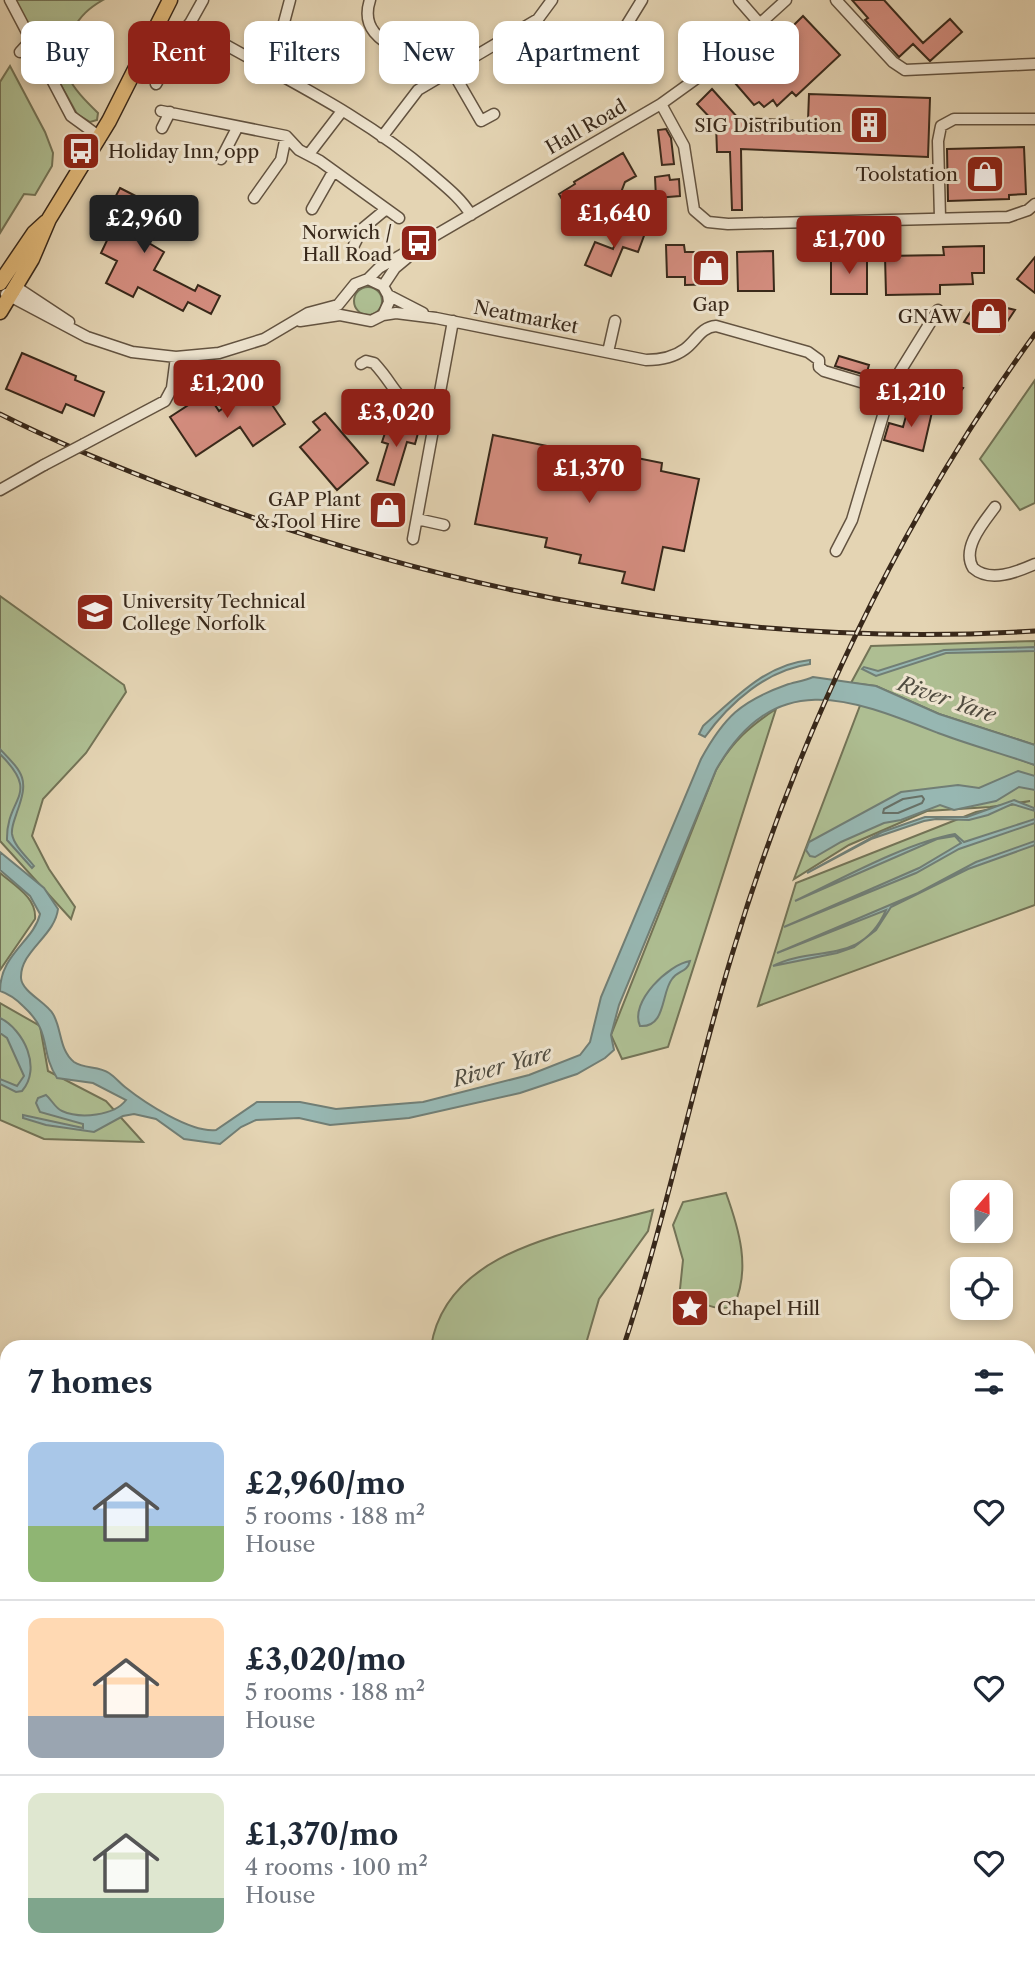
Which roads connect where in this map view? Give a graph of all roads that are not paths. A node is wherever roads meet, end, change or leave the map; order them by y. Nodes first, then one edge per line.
1 (10, 0) edge
2 (170, 0) edge
3 (203, 0) edge
4 (290, 0) edge
5 (370, 0) edge
6 (552, 0) edge
7 (642, 0) edge
8 (786, 0) edge
9 (836, 0) edge
10 (746, 2) edge
11 (191, 21) edge
12 (284, 21) edge
13 (535, 21) edge
14 (624, 21) edge
15 (758, 21) edge
16 (763, 21) edge
17 (21, 23) edge
18 (379, 37) edge
19 (1035, 64) edge
20 (54, 84) edge
21 (294, 84) edge
22 (427, 84) edge
23 (458, 84) edge
24 (690, 84) edge
25 (662, 104) junction
26 (342, 111) junction
27 (494, 114) dead end
28 (1035, 120) edge
29 (162, 128) dead end
30 (237, 128) junction
31 (286, 136) junction
32 (100, 137) junction
33 (382, 137) junction
34 (309, 154) junction
35 (221, 159) dead end
36 (333, 172) junction
37 (254, 198) dead end
38 (1035, 204) edge
39 (312, 209) dead end
40 (385, 210) junction
41 (471, 215) junction
42 (399, 218) dead end
43 (940, 218) junction
44 (425, 243) junction
45 (354, 245) dead end
46 (368, 279) junction
47 (5, 289) edge
48 (386, 291) junction
49 (348, 296) junction
50 (938, 310) dead end
51 (0, 312) edge
52 (383, 315) junction
53 (436, 318) junction
54 (356, 319) junction
55 (297, 321) junction
56 (453, 321) junction
57 (615, 321) dead end
58 (608, 352) junction
59 (176, 358) junction
60 (361, 365) dead end
61 (886, 394) junction
62 (437, 412) junction
63 (0, 490) edge
64 (987, 512) dead end
65 (416, 519) junction
66 (444, 525) dead end
67 (413, 539) dead end
68 (836, 551) dead end
69 (1035, 564) edge

1 - 17 street
2 - 32 highway
3 - 11 street
4 - 12 street
5 - 18 street
6 - 13 street
7 - 14 street
8 - 16 street, Hall Road
9 - 19 street
10 - 15 street
20 - 32 street
21 - 26 street
22 - 33 street
23 - 27 street
24 - 25 street, Hall Road
25 - 41 street, Hall Road
25 - 43 street
26 - 33 street
26 - 34 street
28 - 43 street
29 - 30 street
30 - 31 street
30 - 35 street
31 - 34 street
31 - 37 street
32 - 47 highway
33 - 41 street
34 - 36 street
36 - 39 street
36 - 40 street
38 - 43 street
40 - 42 street
40 - 45 street
41 - 44 street, Hall Road
44 - 46 street, Hall Road
44 - 48 street, Hall Road
46 - 48 street
46 - 49 street, Hall Road
47 - 51 highway
47 - 59 street, Hall Road
48 - 52 street, Hall Road
48 - 53 street, Neatmarket
49 - 54 street
49 - 55 street, Hall Road
50 - 61 street
52 - 53 street, Neatmarket
52 - 54 street, Hall Road
53 - 56 street, Neatmarket
54 - 55 street, Hall Road
55 - 59 street, Hall Road
56 - 58 street, Neatmarket
56 - 62 street
57 - 58 street
58 - 61 street, Neatmarket
59 - 63 street, bridge
60 - 62 street
61 - 68 street
62 - 65 street
64 - 69 street
65 - 66 street
65 - 67 street

